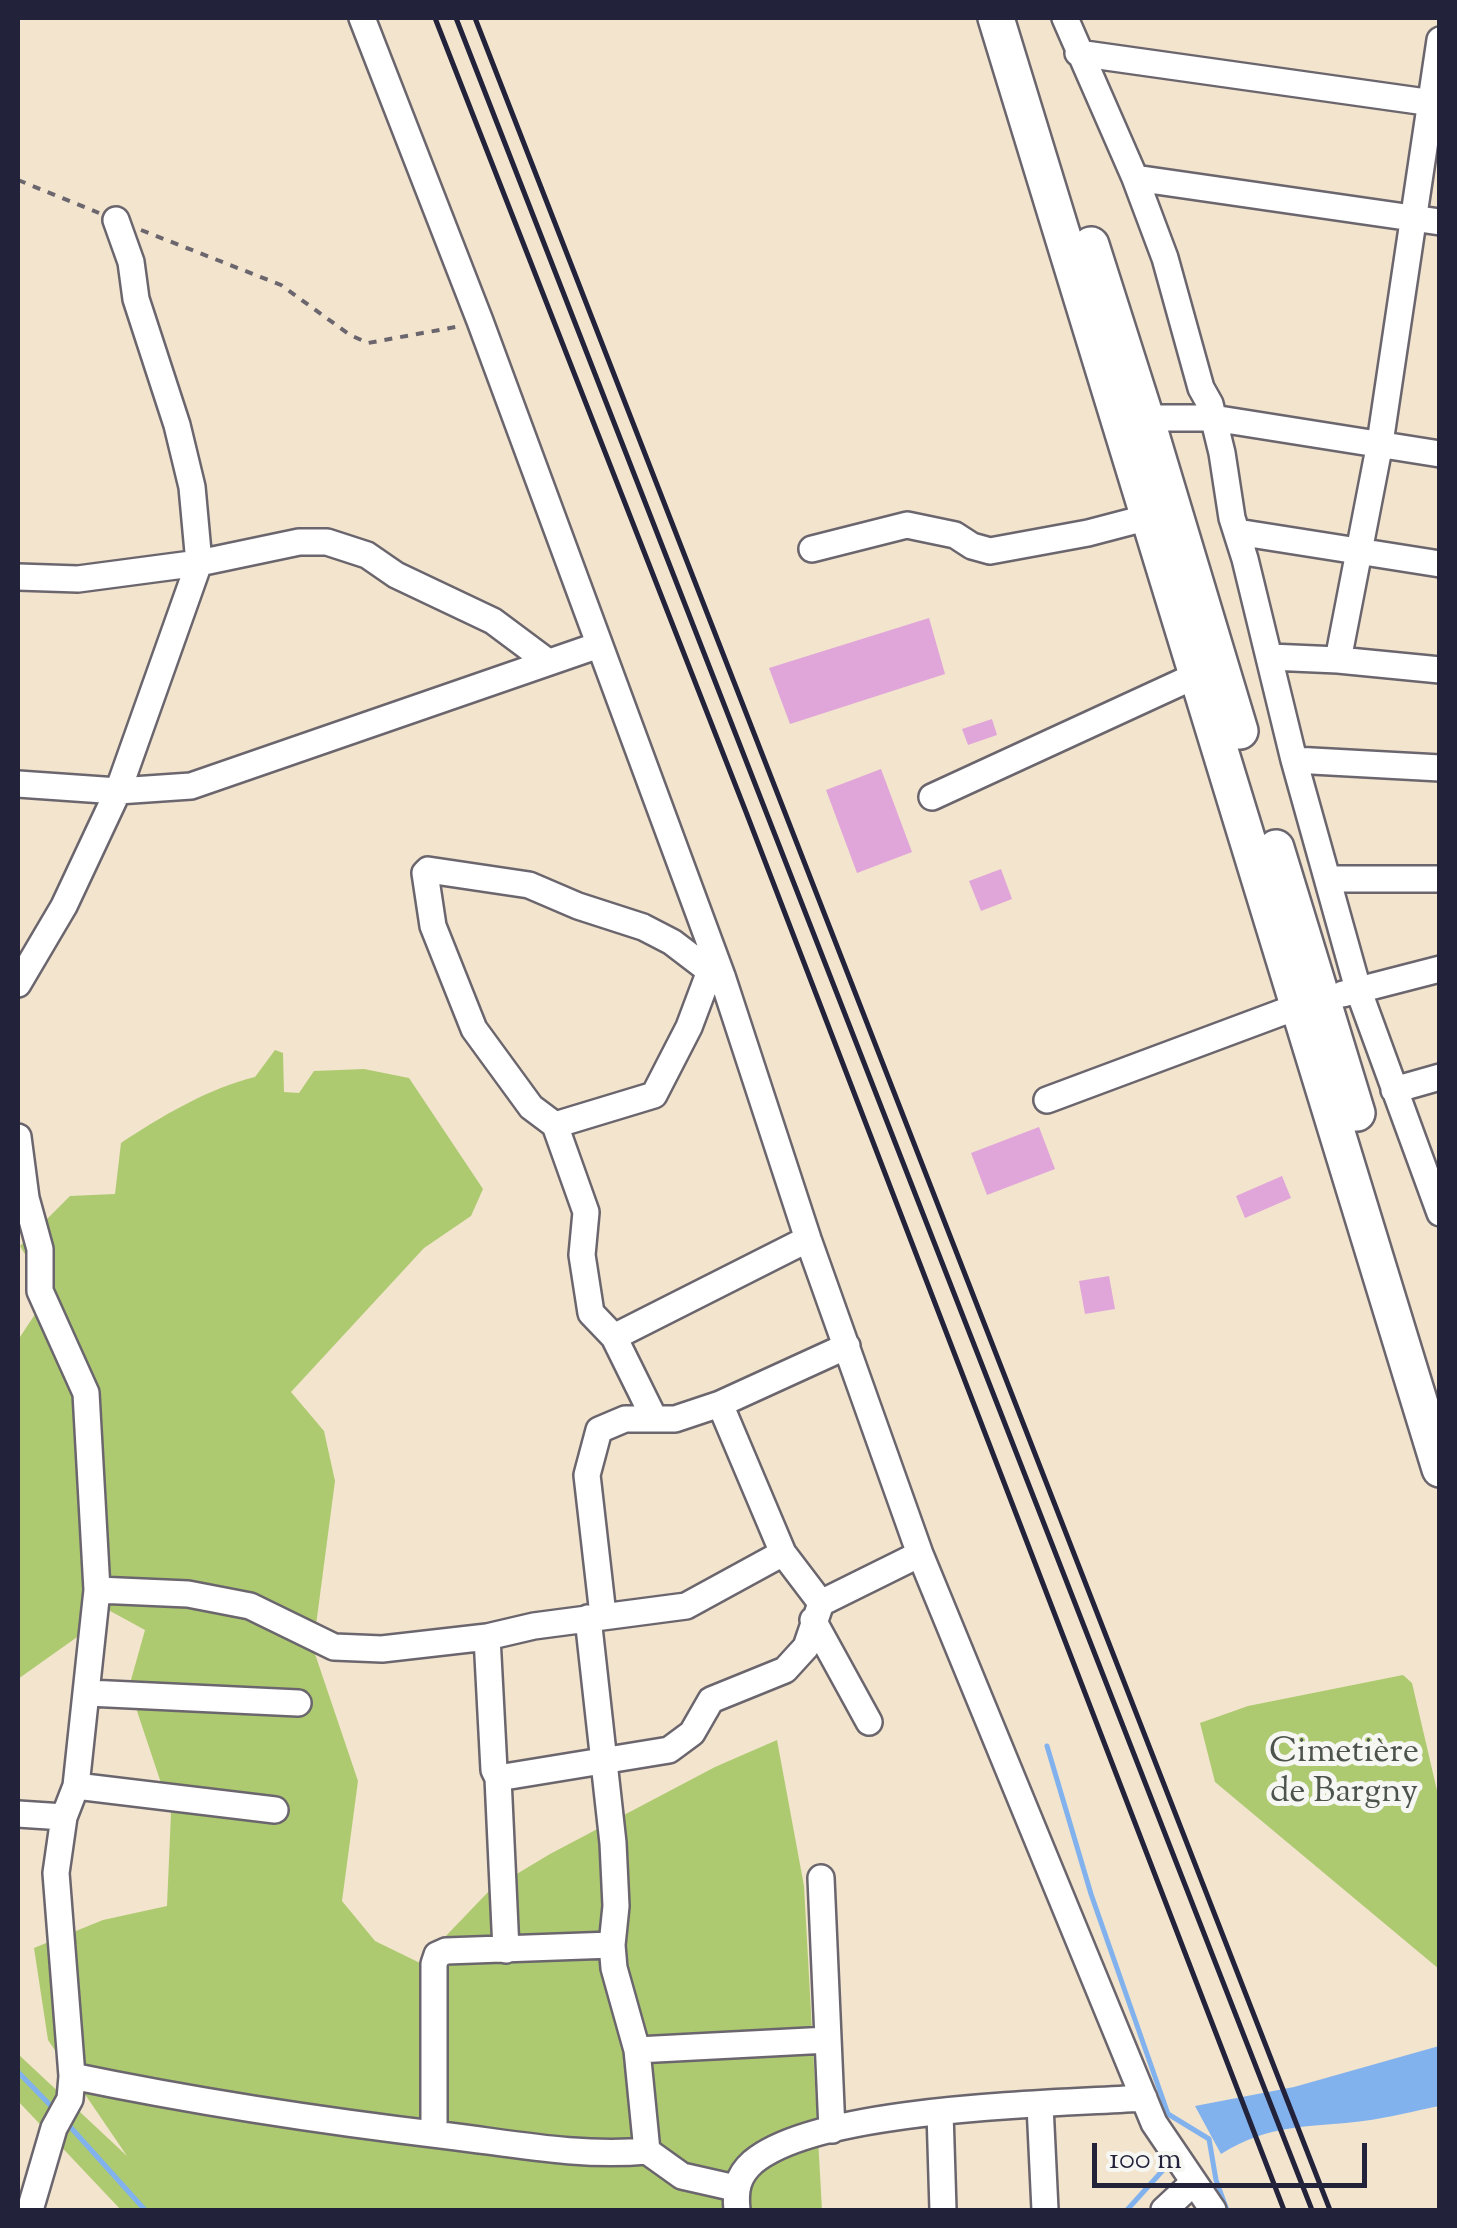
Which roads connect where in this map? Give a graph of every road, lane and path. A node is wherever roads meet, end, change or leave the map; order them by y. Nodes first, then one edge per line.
1 (362, 18) edge
2 (996, 18) edge
3 (1020, 18) edge
4 (1065, 18) edge
5 (1440, 40) edge
6 (1078, 53) junction
7 (1434, 103) edge
8 (1135, 178) junction
9 (18, 180) edge
10 (1413, 216) junction
11 (116, 220) junction
12 (1440, 222) edge
13 (480, 321) junction
14 (1146, 418) junction
15 (1212, 418) junction
16 (1380, 443) junction
17 (1440, 454) edge
18 (1149, 518) junction
19 (1236, 532) junction
20 (812, 549) dead end
21 (1358, 553) junction
22 (200, 563) junction
23 (1440, 564) edge
24 (18, 578) edge
25 (599, 645) junction
26 (1270, 657) junction
27 (1338, 660) junction
28 (548, 662) junction
29 (1440, 670) edge
30 (1197, 674) junction
31 (1294, 760) junction
32 (1440, 768) edge
33 (18, 784) edge
34 (118, 791) junction
35 (932, 797) dead end
36 (1440, 878) edge
37 (1330, 880) junction
38 (1440, 969) edge
39 (716, 974) junction
40 (18, 984) edge
41 (1358, 988) junction
42 (1311, 1004) junction
43 (1440, 1078) edge
44 (1394, 1090) junction
45 (1047, 1100) dead end
46 (556, 1124) junction
47 (18, 1136) edge
48 (1437, 1199) edge
49 (808, 1240) junction
50 (614, 1337) junction
51 (847, 1346) junction
52 (1440, 1392) edge
53 (720, 1404) junction
54 (654, 1418) junction
55 (1440, 1469) edge
56 (783, 1553) junction
57 (920, 1554) junction
58 (97, 1590) junction
59 (817, 1611) junction
60 (595, 1616) junction
61 (487, 1637) junction
62 (88, 1693) junction
63 (298, 1703) dead end
64 (869, 1722) dead end
65 (602, 1761) junction
66 (498, 1778) junction
67 (76, 1786) junction
68 (275, 1810) dead end
69 (18, 1814) edge
70 (64, 1818) junction
71 (822, 1878) dead end
72 (612, 1945) junction
73 (506, 1950) junction
74 (828, 2040) junction
75 (638, 2050) junction
76 (71, 2088) junction
77 (1144, 2098) junction
78 (1040, 2105) junction
79 (940, 2112) junction
80 (832, 2130) junction
81 (434, 2134) junction
82 (646, 2151) junction
83 (1193, 2183) junction
84 (736, 2200) edge
85 (30, 2210) edge
86 (943, 2210) edge
87 (1045, 2210) edge
88 (1164, 2210) edge
89 (1212, 2210) edge

1 - 13 street
2 - 18 highway
3 - 14 highway
4 - 6 street
5 - 7 street
6 - 7 street
6 - 8 street
7 - 10 street
8 - 10 street
8 - 15 street
9 - 11 path
10 - 12 street
10 - 16 street
11 - 13 path
11 - 22 street
13 - 25 street
14 - 15 street
14 - 42 highway
15 - 16 street
15 - 19 street
16 - 17 street
16 - 21 street
18 - 20 street
18 - 30 highway
19 - 21 street
19 - 26 street
21 - 23 street
21 - 27 street
22 - 24 street
22 - 28 street
22 - 34 street
25 - 28 street
25 - 39 street
26 - 27 street
26 - 31 street
27 - 29 street
28 - 34 street
30 - 35 street
30 - 42 highway
31 - 32 street
31 - 37 street
33 - 34 street
34 - 40 street
36 - 37 street
37 - 41 street
38 - 41 street
39 - 46 street
39 - 46 street
39 - 49 street
41 - 42 street
41 - 44 street
42 - 45 street
42 - 52 highway
42 - 55 highway
43 - 44 street
44 - 48 street
46 - 50 street
47 - 58 street
49 - 50 street
49 - 51 street
50 - 54 street
51 - 53 street
51 - 57 street
53 - 54 street
53 - 56 street
54 - 60 street
56 - 59 street
56 - 60 street
57 - 59 street
57 - 77 street
58 - 61 street
58 - 62 street
59 - 64 street
59 - 65 street
60 - 61 street
60 - 65 street
61 - 66 street
62 - 63 street
62 - 67 street
65 - 66 street
65 - 72 street
66 - 73 street
67 - 68 street
67 - 70 street
69 - 70 street
70 - 76 street
71 - 74 street
72 - 73 street
72 - 75 street
73 - 81 street
74 - 75 street
74 - 80 street
75 - 82 street
76 - 81 street
76 - 85 street
77 - 78 street
77 - 83 street
78 - 79 street
78 - 87 street
79 - 80 street
79 - 86 street
80 - 84 street
81 - 82 street
82 - 84 street
83 - 88 street
83 - 89 street

